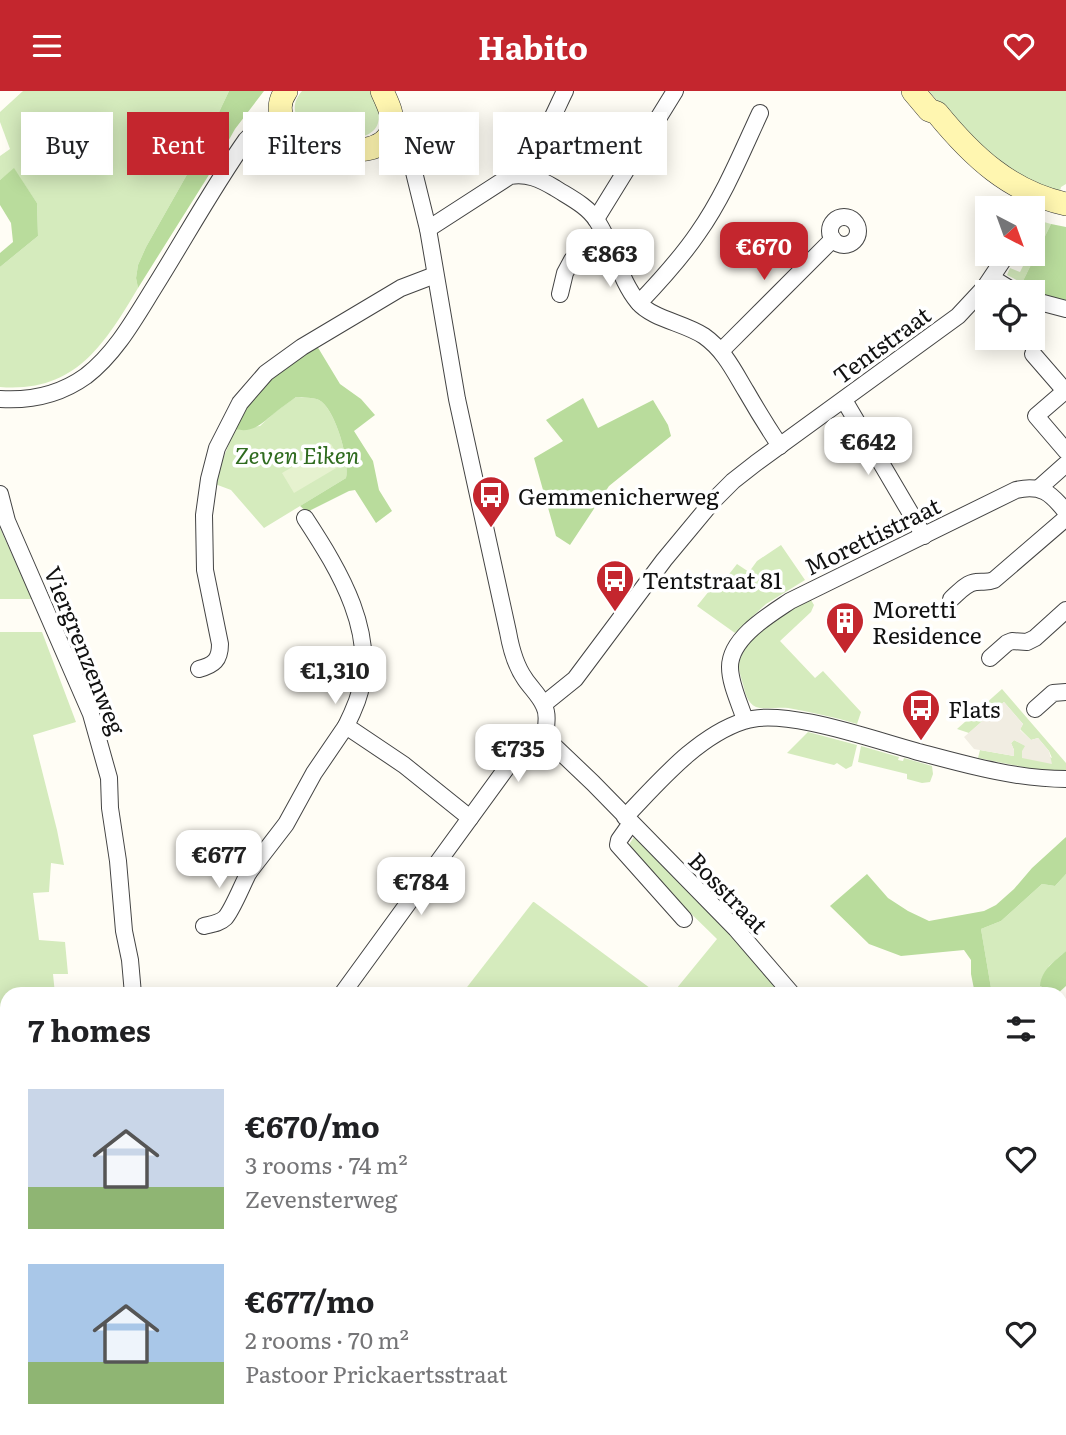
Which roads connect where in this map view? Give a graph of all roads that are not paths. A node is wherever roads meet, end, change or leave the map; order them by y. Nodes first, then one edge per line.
1 (286, 91) edge
2 (382, 91) edge
3 (565, 91) edge
4 (675, 91) edge
5 (913, 91) edge
6 (280, 112) edge
7 (390, 112) edge
8 (554, 112) edge
9 (760, 113) dead end
10 (243, 145) edge
11 (414, 175) edge
12 (515, 175) edge
13 (526, 175) edge
14 (1004, 196) edge
15 (1066, 204) edge
16 (1045, 205) edge
17 (1045, 212) edge
18 (1066, 218) edge
19 (596, 219) junction
20 (428, 229) junction
21 (606, 239) junction
22 (834, 239) dead end
23 (1000, 266) edge
24 (435, 275) junction
25 (992, 278) junction
26 (995, 280) edge
27 (559, 293) dead end
28 (639, 303) junction
29 (1045, 304) edge
30 (1066, 310) edge
31 (721, 351) junction
32 (1033, 354) dead end
33 (1066, 391) edge
34 (0, 400) edge
35 (844, 400) junction
36 (779, 446) junction
37 (1066, 451) edge
38 (1066, 464) edge
39 (1038, 488) junction
40 (0, 494) edge
41 (1066, 512) edge
42 (305, 518) dead end
43 (1066, 518) edge
44 (925, 536) junction
45 (951, 599) dead end
46 (1066, 610) edge
47 (990, 658) dead end
48 (200, 669) dead end
49 (1066, 692) edge
50 (544, 704) junction
51 (1035, 709) dead end
52 (745, 720) junction
53 (346, 726) junction
54 (545, 730) junction
55 (1066, 779) edge
56 (470, 818) junction
57 (628, 820) junction
58 (684, 919) dead end
59 (204, 926) dead end
60 (132, 987) edge
61 (347, 987) edge
62 (786, 987) edge

1 - 6 main road
2 - 7 main road
3 - 8 street
4 - 19 street
5 - 14 main road
9 - 28 street
10 - 34 street
11 - 20 street
12 - 20 street
13 - 19 street
15 - 16 main road
17 - 18 main road
19 - 21 street
20 - 24 street
21 - 27 street
21 - 28 street
22 - 31 street
23 - 25 street, Tentstraat
24 - 48 street
24 - 50 street
25 - 26 street
25 - 35 street, Tentstraat
28 - 31 street
29 - 30 street
31 - 36 street
32 - 33 street
33 - 37 street
35 - 36 street, Tentstraat
35 - 44 street
36 - 50 street, Tentstraat
38 - 39 street, Morettistraat
39 - 41 street
39 - 44 street, Morettistraat
40 - 60 street, Viergrenzenweg
42 - 53 street
43 - 45 street
44 - 52 street, Morettistraat
46 - 47 street
49 - 51 street
50 - 54 street
52 - 55 street
52 - 57 street
53 - 56 street
53 - 59 street
54 - 56 street
54 - 57 street, Bosstraat
56 - 61 street
57 - 58 street
57 - 62 street, Bosstraat

